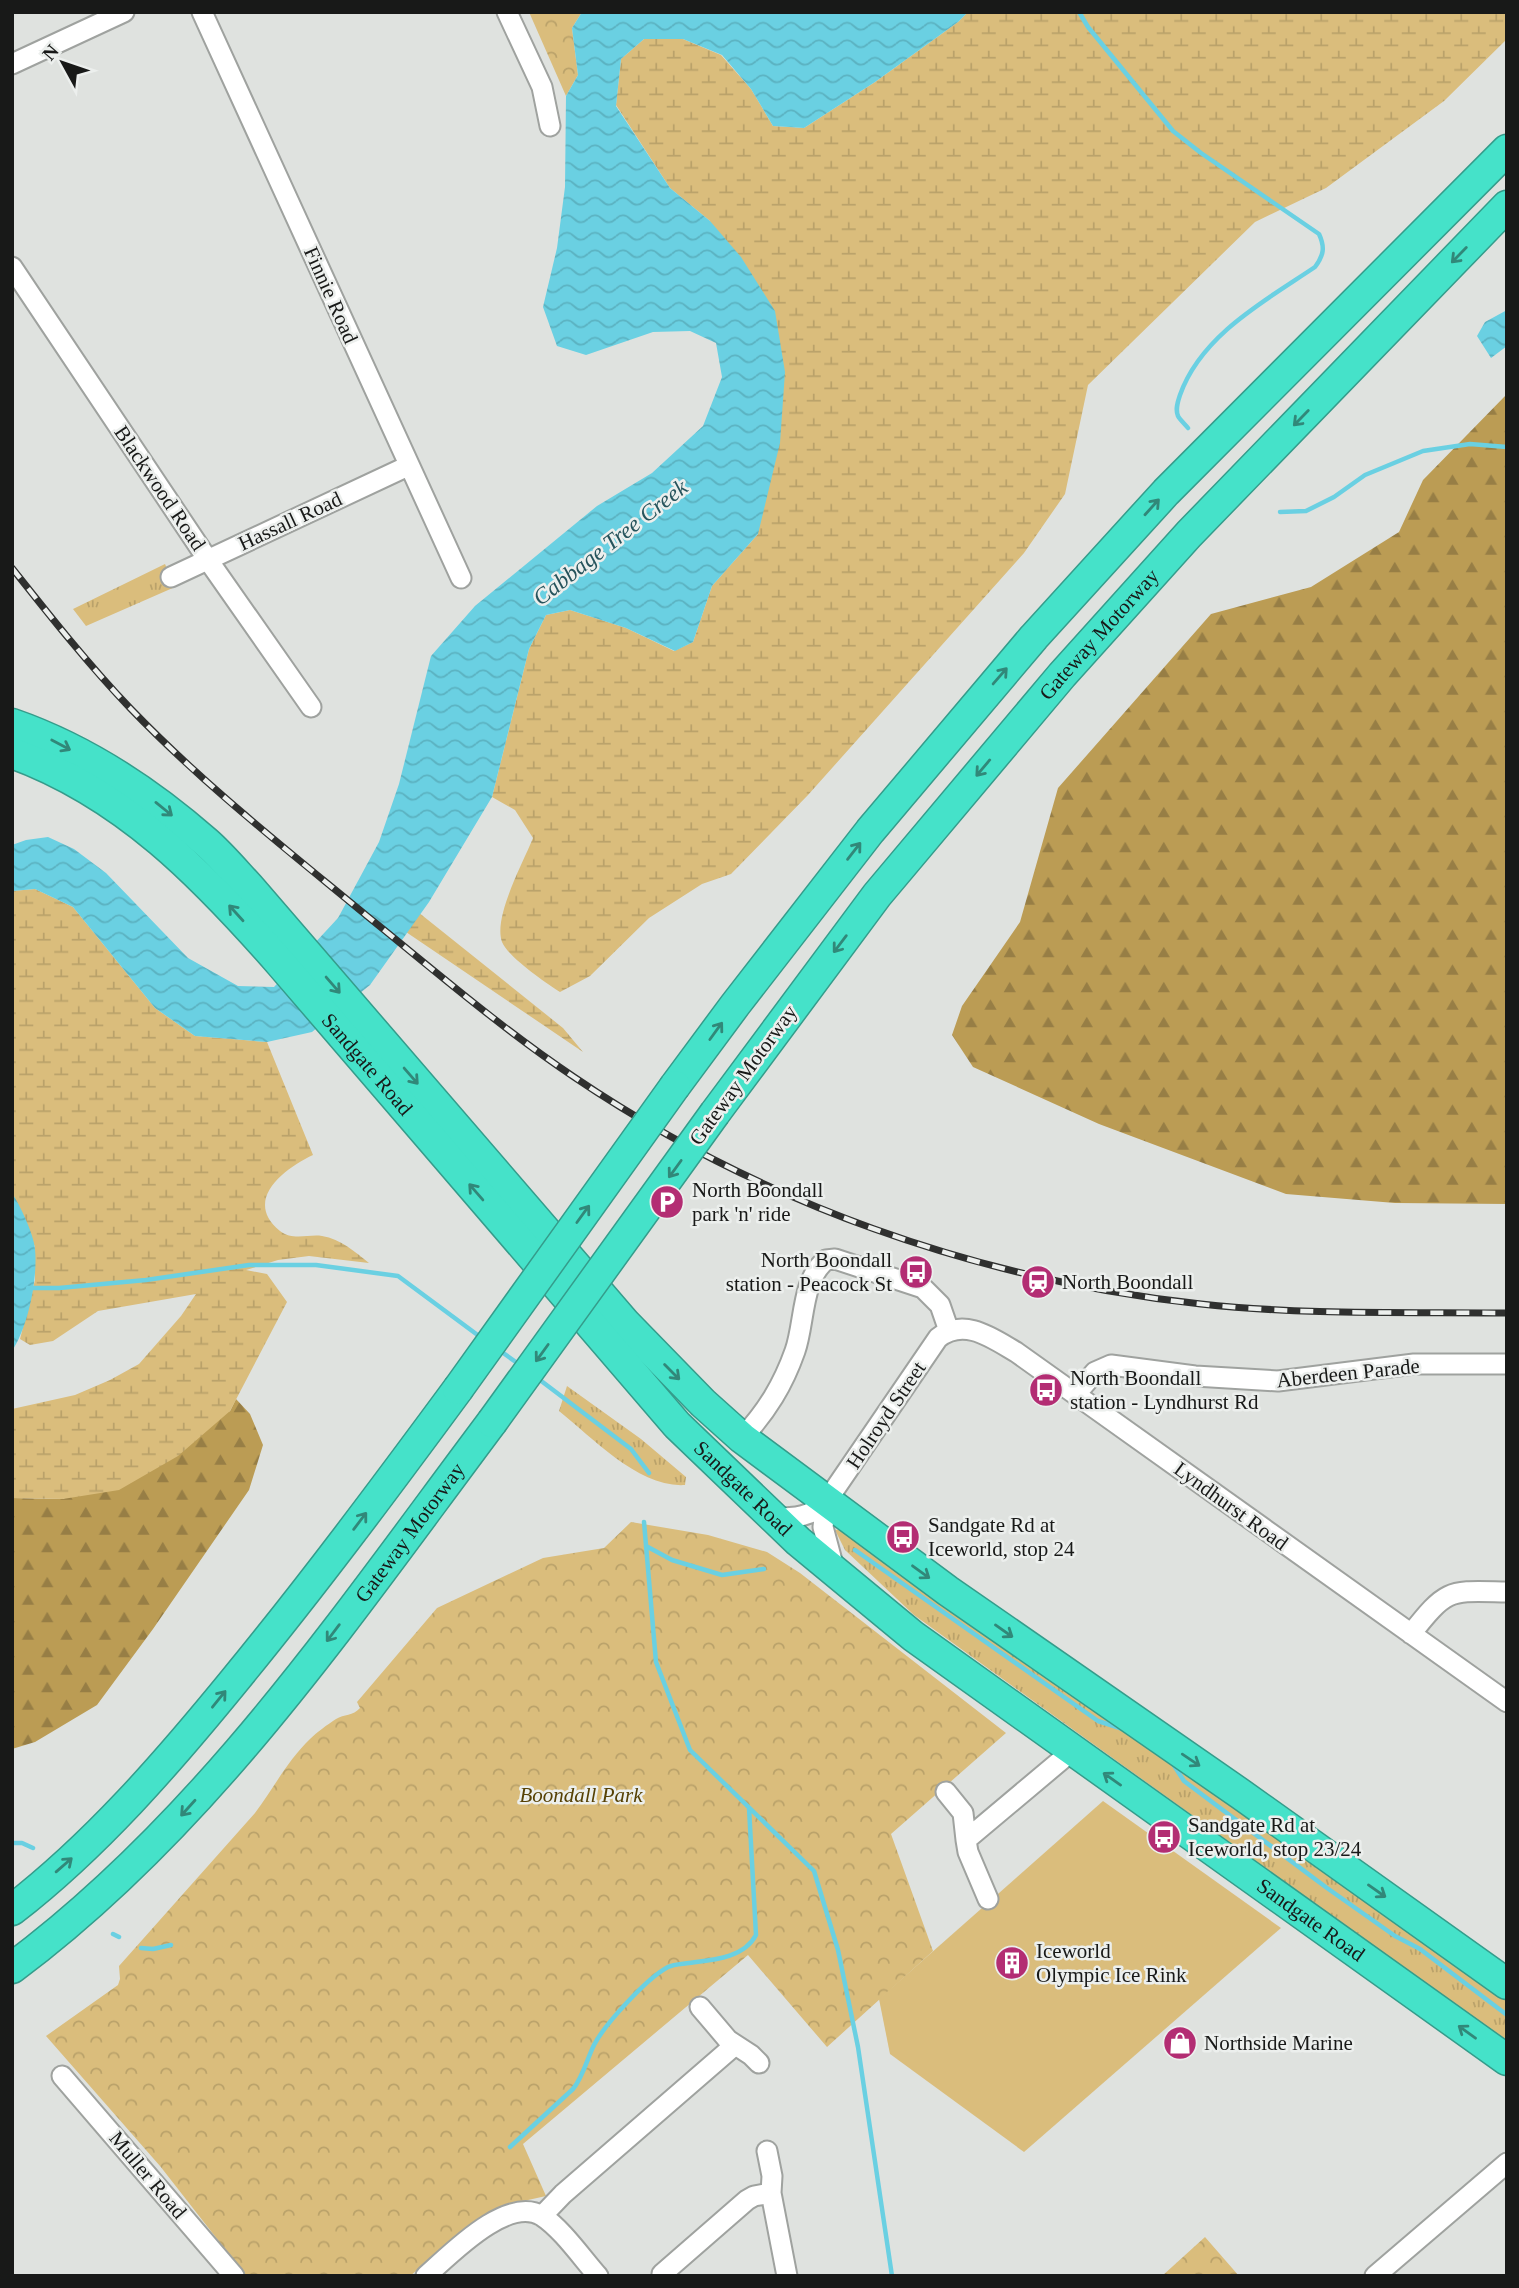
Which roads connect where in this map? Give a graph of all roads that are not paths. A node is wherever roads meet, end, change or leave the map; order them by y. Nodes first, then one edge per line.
1 (124, 12) edge
2 (202, 12) edge
3 (508, 12) edge
4 (12, 64) edge
5 (550, 126) dead end
6 (1507, 150) edge
7 (1507, 206) edge
8 (12, 267) edge
9 (408, 466) junction
10 (208, 559) junction
11 (171, 577) dead end
12 (461, 578) dead end
13 (311, 707) dead end
14 (12, 724) edge
15 (12, 753) edge
16 (100, 780) junction
17 (357, 1033) junction
18 (949, 1331) junction
19 (1507, 1364) edge
20 (1076, 1394) junction
21 (742, 1438) junction
22 (826, 1502) junction
23 (774, 1518) junction
24 (835, 1574) junction
25 (1507, 1592) edge
26 (1411, 1634) junction
27 (1507, 1702) edge
28 (1072, 1751) junction
29 (946, 1792) dead end
30 (966, 1840) junction
31 (988, 1899) dead end
32 (12, 1910) edge
33 (12, 1968) edge
34 (1507, 1984) edge
35 (700, 2007) dead end
36 (735, 2045) junction
37 (1507, 2060) edge
38 (759, 2063) dead end
39 (62, 2076) dead end
40 (767, 2151) dead end
41 (1507, 2162) edge
42 (771, 2193) junction
43 (542, 2216) junction
44 (662, 2274) edge
45 (233, 2276) edge
46 (426, 2276) edge
47 (598, 2276) edge
48 (787, 2276) edge
49 (1375, 2276) edge

1 - 4 street
2 - 9 street, Finnie Road
3 - 5 street
32 -> 6 highway, bridge
7 -> 33 highway, Gateway Motorway, bridge
8 - 10 street, Blackwood Road
9 - 10 street, Hassall Road
9 - 12 street, Finnie Road
10 - 11 street, Hassall Road
10 - 13 street, Blackwood Road
14 -> 16 highway
15 - 16 highway
16 - 17 highway, Sandgate Road
17 -> 21 highway, Sandgate Road
23 -> 17 highway, Sandgate Road
18 - 20 street, Lyndhurst Road
18 - 21 street
18 - 22 street, Holroyd Street
19 - 20 street, Aberdeen Parade
20 - 26 street, Lyndhurst Road
21 - 22 highway, Sandgate Road
22 - 23 street
22 - 24 street
22 -> 34 highway, Sandgate Road
23 - 24 highway, Sandgate Road
24 - 28 highway, Sandgate Road
25 - 26 street
26 - 27 street, Lyndhurst Road
28 - 30 street
37 -> 28 highway, Sandgate Road
29 - 30 street
30 - 31 street
35 - 36 street
36 - 38 street
36 - 43 street
39 - 45 street, Muller Road
40 - 42 street
41 - 49 street
42 - 44 street
42 - 48 street
43 - 46 street
43 - 47 street

